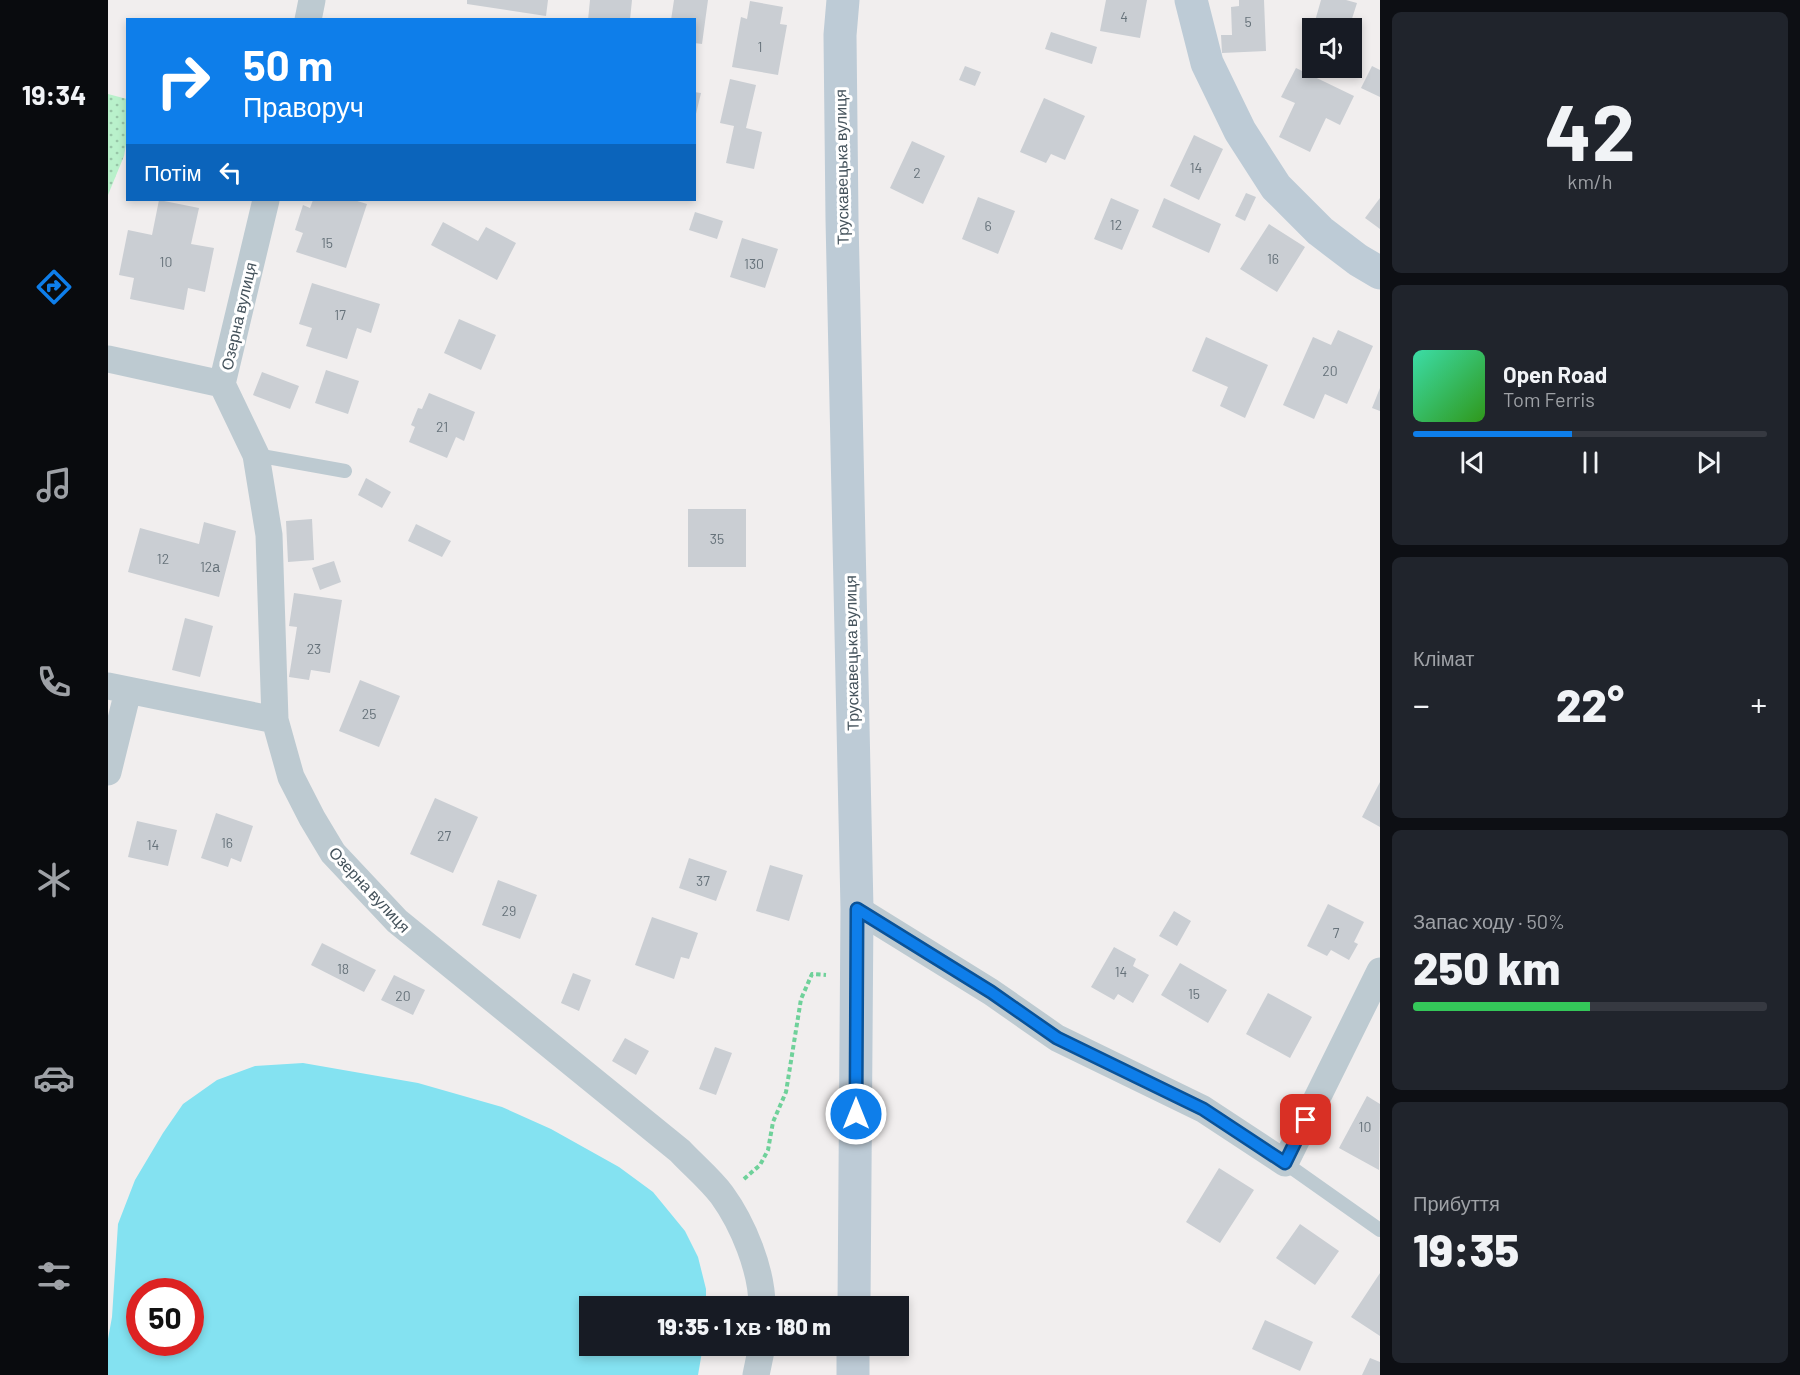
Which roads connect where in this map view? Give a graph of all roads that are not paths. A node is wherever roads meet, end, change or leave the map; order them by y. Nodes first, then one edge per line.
1 (312, 0) edge
2 (843, 0) edge
3 (1191, 0) edge
4 (308, 18) edge
5 (266, 201) edge
6 (1380, 273) edge
7 (108, 359) edge
8 (222, 384) junction
9 (256, 455) junction
10 (345, 471) dead end
11 (118, 688) edge
12 (274, 720) junction
13 (108, 772) edge
14 (857, 909) junction
15 (1380, 970) edge
16 (1285, 1163) junction
17 (1380, 1230) edge
18 (762, 1296) edge
19 (854, 1296) edge
20 (760, 1356) edge
21 (853, 1356) edge
22 (756, 1375) edge
23 (853, 1375) edge

1 - 4 street
2 - 14 main road, Трускавецька вулиця
3 - 6 main road
5 - 8 street, Озерна вулиця
7 - 8 street
8 - 9 street, Озерна вулиця
9 - 10 lane
9 - 12 street, Озерна вулиця
11 - 12 street
11 - 13 street
12 - 18 street, Озерна вулиця
14 - 16 street
14 - 19 main road, Трускавецька вулиця
15 - 16 street
16 - 17 lane
20 - 22 street
21 - 23 main road

